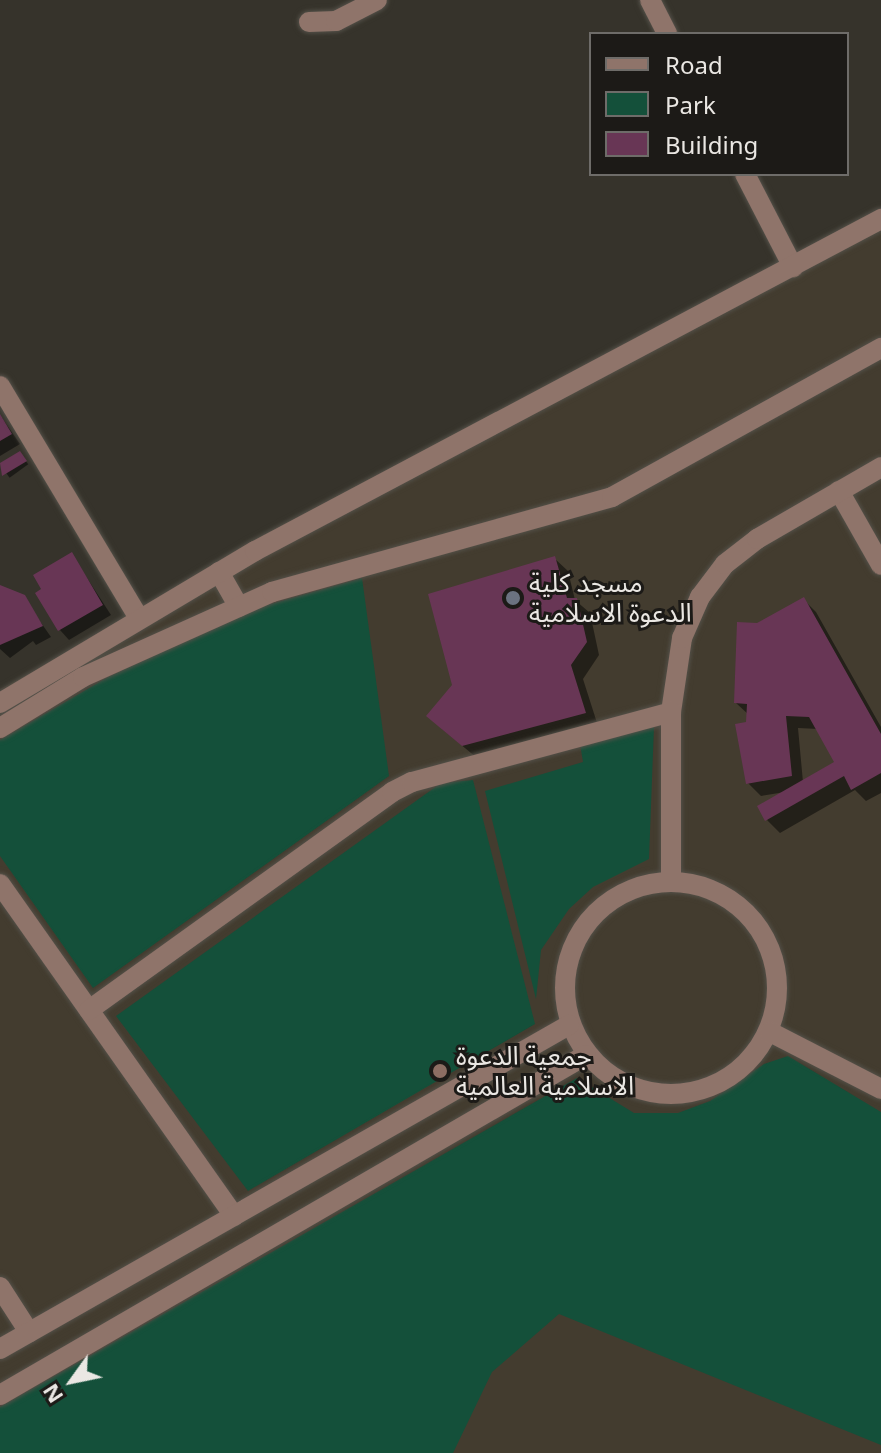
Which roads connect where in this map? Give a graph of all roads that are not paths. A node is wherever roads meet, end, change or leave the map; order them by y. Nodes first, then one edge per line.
1 (377, 0) edge
2 (650, 0) edge
3 (309, 22) dead end
4 (666, 32) edge
5 (746, 176) edge
6 (881, 219) edge
7 (793, 267) junction
8 (881, 348) edge
9 (0, 386) edge
10 (881, 467) edge
11 (839, 491) junction
12 (881, 565) edge
13 (219, 572) junction
14 (239, 607) junction
15 (138, 617) junction
16 (0, 703) edge
17 (671, 712) junction
18 (0, 728) edge
19 (671, 880) junction
20 (0, 884) edge
21 (89, 1010) junction
22 (569, 1025) junction
23 (770, 1032) junction
24 (586, 1055) junction
25 (881, 1089) edge
26 (234, 1216) junction
27 (0, 1287) edge
28 (29, 1332) junction
29 (0, 1349) edge
30 (0, 1395) edge

1 - 3 street
2 - 4 street
5 - 7 street
6 - 7 street
7 - 13 street
8 - 14 street
9 - 15 street
10 - 11 street
11 - 12 street
11 - 17 street
13 - 14 street
13 - 15 street
14 - 18 street
15 - 16 street
17 - 19 street
17 - 21 street
19 - 22 street
19 - 23 street
20 - 21 street
21 - 26 street
22 - 24 street
22 - 26 street
23 - 24 street
23 - 25 street
24 - 30 street
26 - 28 street
27 - 28 street
28 - 29 street

